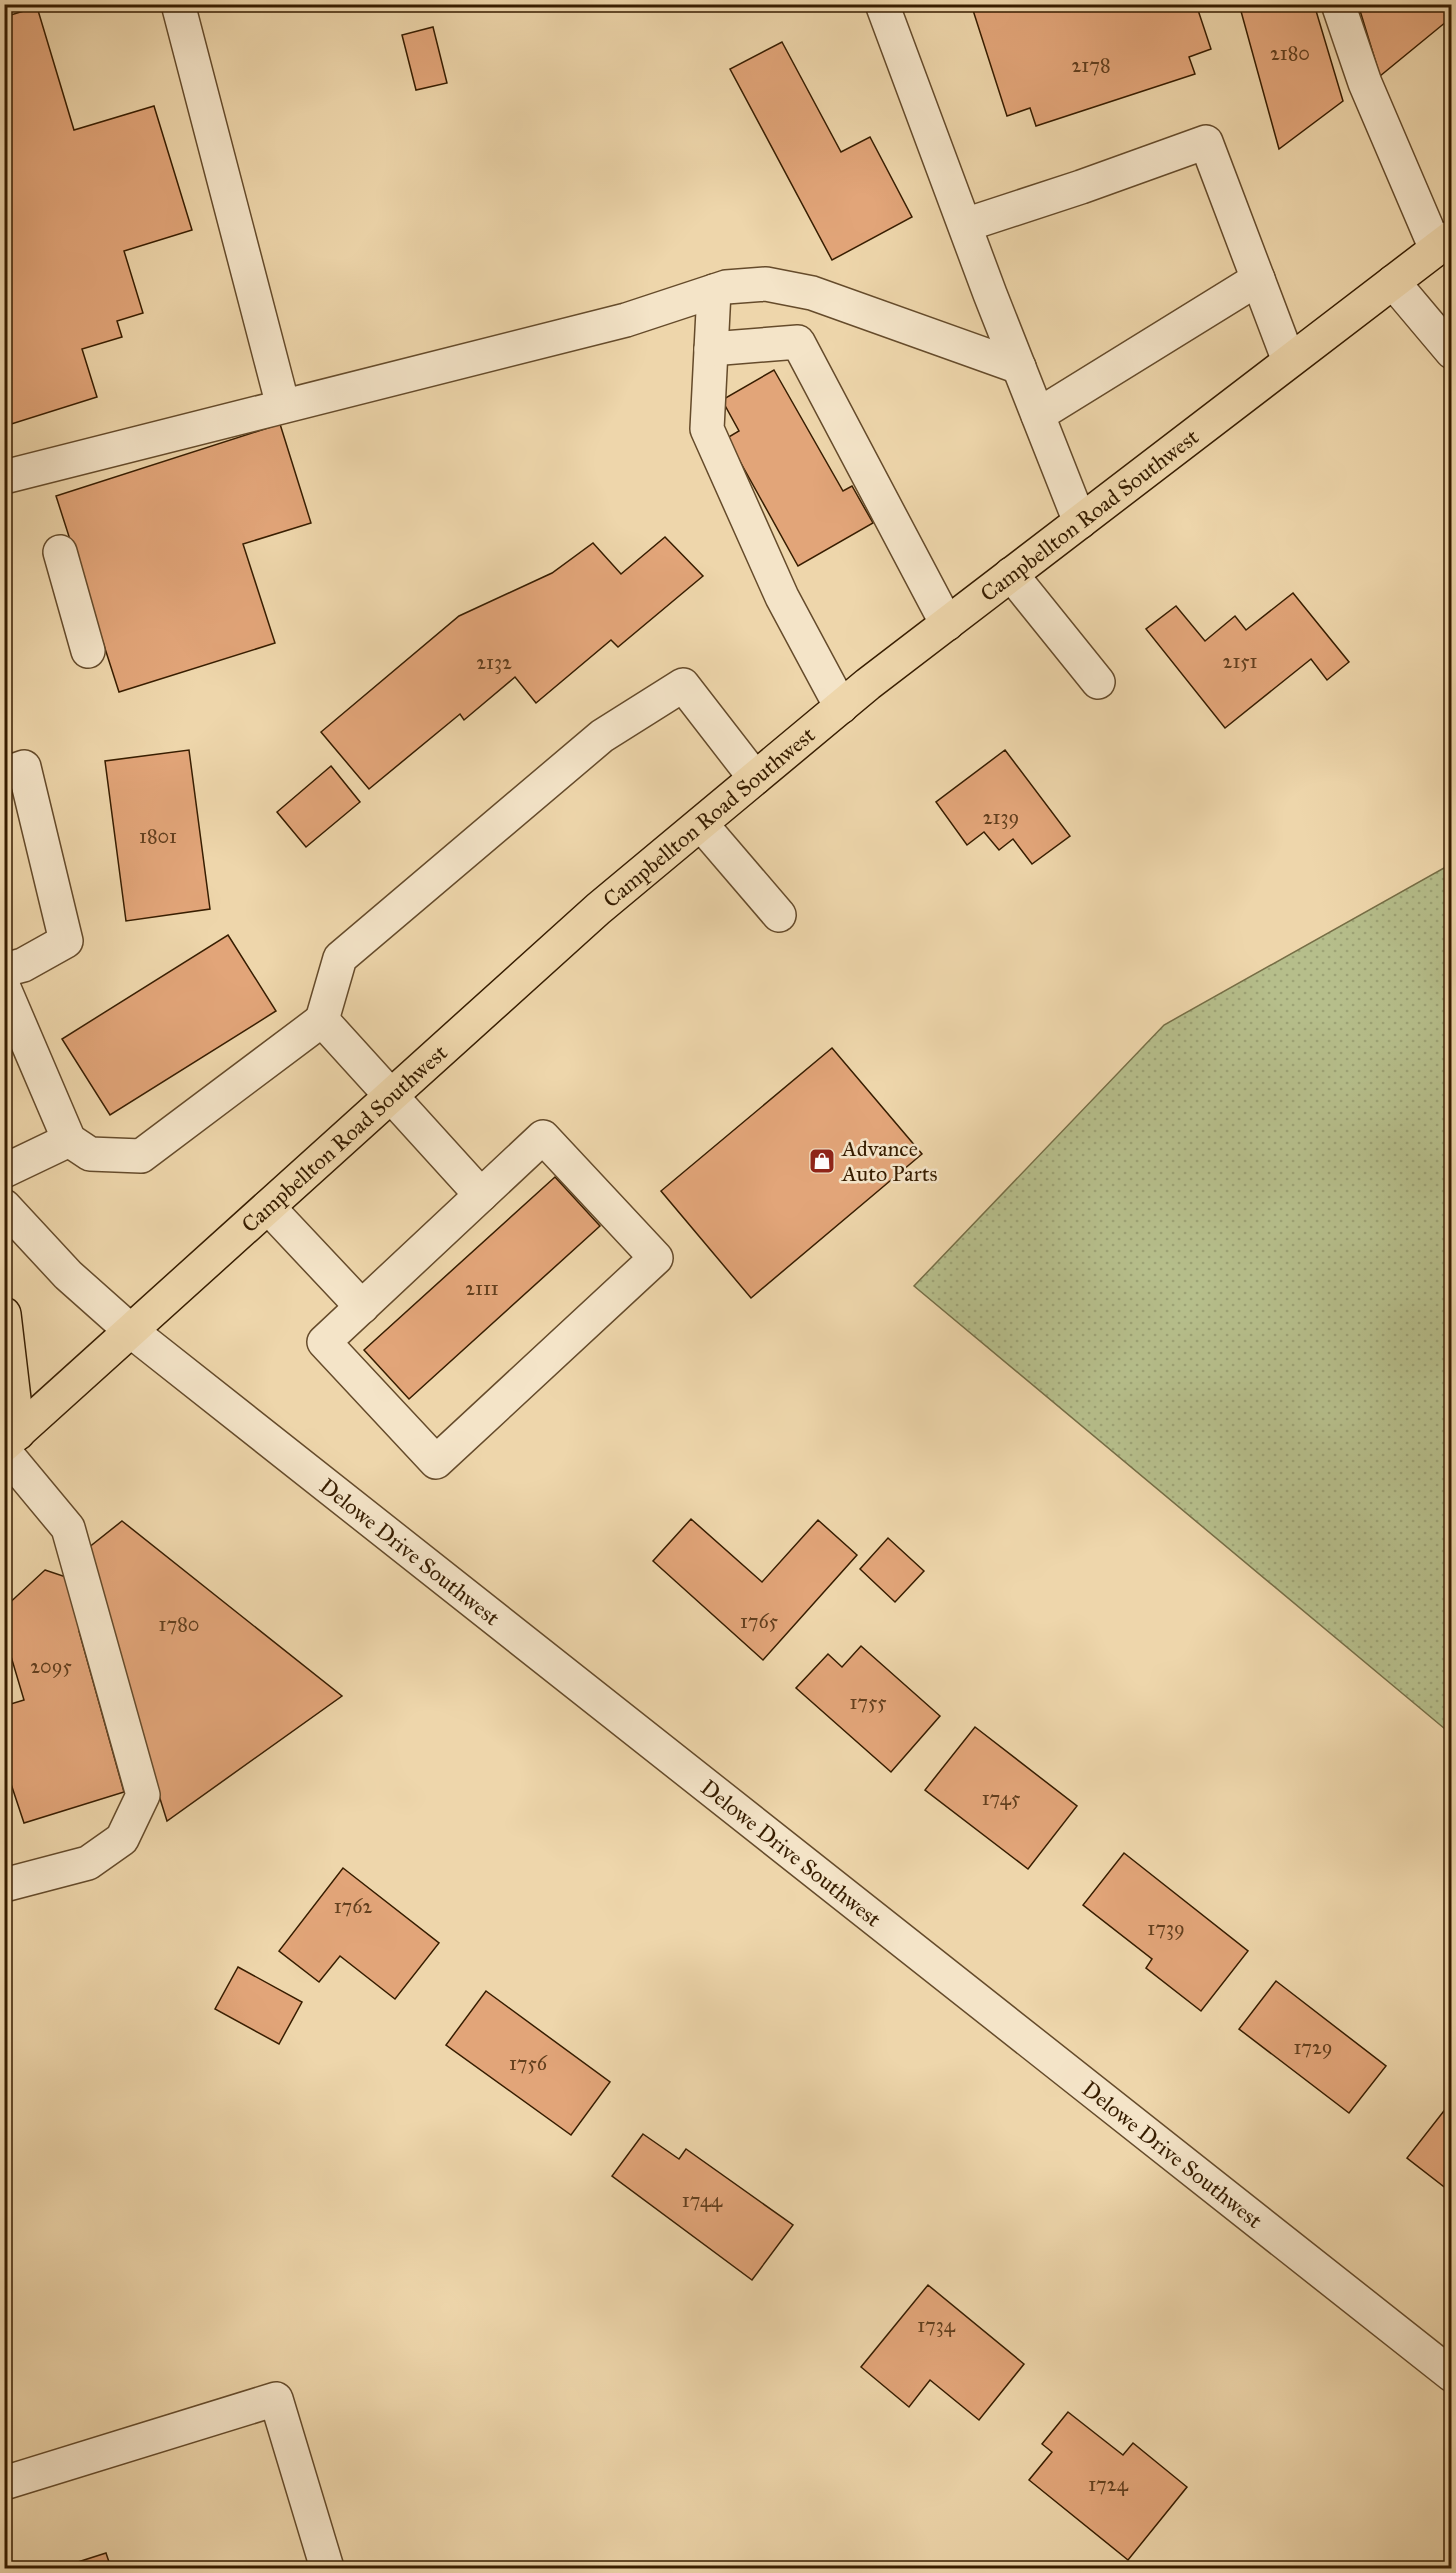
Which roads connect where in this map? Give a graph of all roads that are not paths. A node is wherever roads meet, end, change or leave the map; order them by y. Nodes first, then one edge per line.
1 (178, 4) edge
2 (882, 4) edge
3 (1338, 4) edge
4 (965, 225) junction
5 (1444, 243) edge
6 (1258, 279) junction
7 (1393, 282) junction
8 (714, 291) junction
9 (711, 349) junction
10 (1452, 352) edge
11 (1290, 361) junction
12 (1019, 367) junction
13 (283, 406) junction
14 (1038, 415) junction
15 (4, 477) edge
16 (1080, 522) junction
17 (60, 552) dead end
18 (1011, 574) junction
19 (947, 624) junction
20 (88, 651) dead end
21 (1098, 682) dead end
22 (841, 707) junction
23 (4, 774) edge
24 (755, 778) junction
25 (701, 824) junction
26 (779, 915) dead end
27 (4, 970) edge
28 (4, 988) edge
29 (322, 1020) junction
30 (391, 1097) junction
31 (69, 1140) junction
32 (4, 1171) edge
33 (481, 1195) junction
34 (4, 1206) edge
35 (268, 1207) junction
36 (362, 1307) junction
37 (4, 1314) edge
38 (130, 1331) junction
39 (9, 1443) edge
40 (4, 1886) edge
41 (1452, 2375) edge
42 (4, 2483) edge
43 (327, 2568) edge

1 - 13 street
2 - 4 street
3 - 5 street
4 - 6 street
4 - 12 street
5 - 7 main road, Campbellton Road Southwest
6 - 11 street
6 - 14 street
7 - 10 street
7 - 11 main road, Campbellton Road Southwest
8 - 9 street
8 - 12 street
8 - 13 street
9 - 19 street
9 - 22 street
11 - 16 main road, Campbellton Road Southwest
12 - 14 street
13 - 15 street
14 - 16 street
16 - 18 main road, Campbellton Road Southwest
17 - 20 street
18 - 19 main road, Campbellton Road Southwest
18 - 21 street
19 - 22 main road, Campbellton Road Southwest
22 - 24 main road, Campbellton Road Southwest
23 - 27 street
24 - 25 main road, Campbellton Road Southwest
24 - 29 street
25 - 26 street
25 - 30 main road, Campbellton Road Southwest
28 - 31 street
29 - 30 street
29 - 31 street
30 - 33 street
30 - 35 main road, Campbellton Road Southwest
31 - 32 street
33 - 36 street
33 - 36 street
34 - 38 street, Delowe Drive Southwest
35 - 36 street
35 - 38 main road, Campbellton Road Southwest
37 - 39 main road
38 - 39 main road, Campbellton Road Southwest
38 - 41 street, Delowe Drive Southwest
39 - 40 street
42 - 43 street

